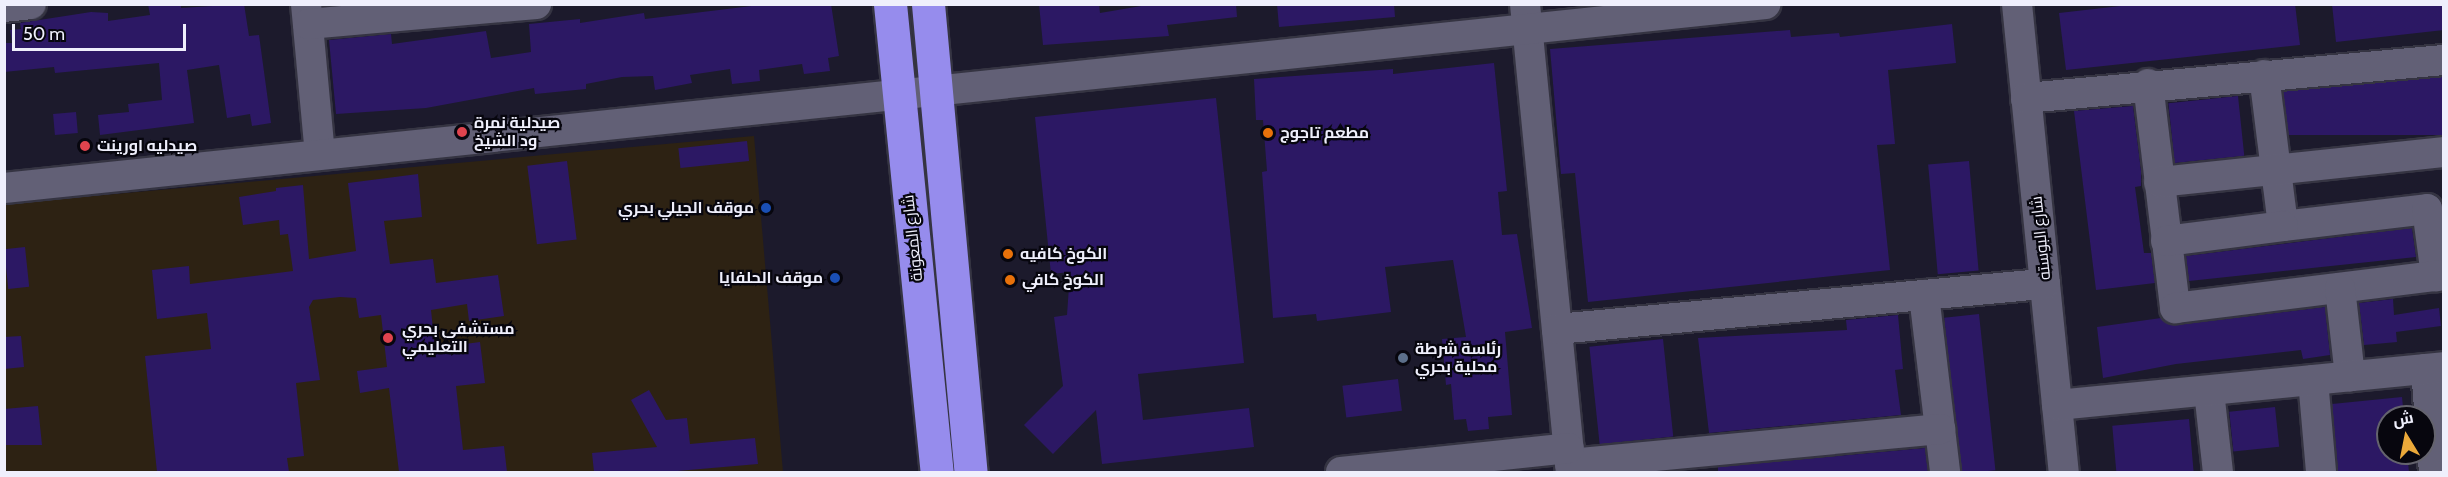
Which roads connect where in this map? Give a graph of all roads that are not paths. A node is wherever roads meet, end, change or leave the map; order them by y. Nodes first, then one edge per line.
1 (31, 4) edge
2 (536, 4) edge
3 (890, 4) edge
4 (928, 4) edge
5 (1765, 4) edge
6 (2017, 4) edge
7 (4, 7) edge
8 (307, 14) edge
9 (1526, 17) edge
10 (2444, 60) edge
11 (2264, 75) junction
12 (2148, 84) junction
13 (936, 91) junction
14 (899, 94) junction
15 (2026, 98) junction
16 (2444, 152) edge
17 (320, 154) junction
18 (2275, 167) junction
19 (2158, 182) junction
20 (4, 188) edge
21 (2283, 226) junction
22 (2166, 241) junction
23 (2440, 276) edge
24 (2045, 284) junction
25 (2340, 288) junction
26 (1924, 295) junction
27 (1557, 328) junction
28 (2434, 368) edge
29 (2350, 376) junction
30 (2313, 380) junction
31 (2210, 391) junction
32 (2057, 405) junction
33 (1940, 429) junction
34 (1570, 462) edge
35 (937, 472) edge
36 (972, 472) edge
37 (1341, 472) edge
38 (1945, 472) edge
39 (2064, 472) edge
40 (2218, 472) edge
41 (2321, 472) edge
42 (2434, 472) edge

1 - 7 street
2 - 8 street
3 - 14 highway, شارع المعونة
4 - 13 highway
5 - 9 street
6 - 15 street, شارع البوسته
8 - 17 street
9 - 13 street
9 - 27 street
10 - 11 street
11 - 12 street
11 - 18 street
12 - 15 street
12 - 19 street
13 - 14 street
13 - 36 highway
14 - 17 street
14 - 35 highway, شارع المعونة
15 - 24 street, شارع البوسته
16 - 18 street
17 - 20 street
18 - 19 street
18 - 21 street
19 - 22 street
21 - 22 street
21 - 23 street
22 - 25 street
23 - 25 street
24 - 26 street
24 - 32 street, شارع البوسته
25 - 29 street
26 - 27 street
26 - 33 street
27 - 34 street
28 - 29 street
28 - 42 street
29 - 30 street
30 - 31 street
30 - 41 street
31 - 32 street
31 - 40 street
32 - 39 street, شارع البوسته
33 - 34 street
33 - 38 street
34 - 37 street

